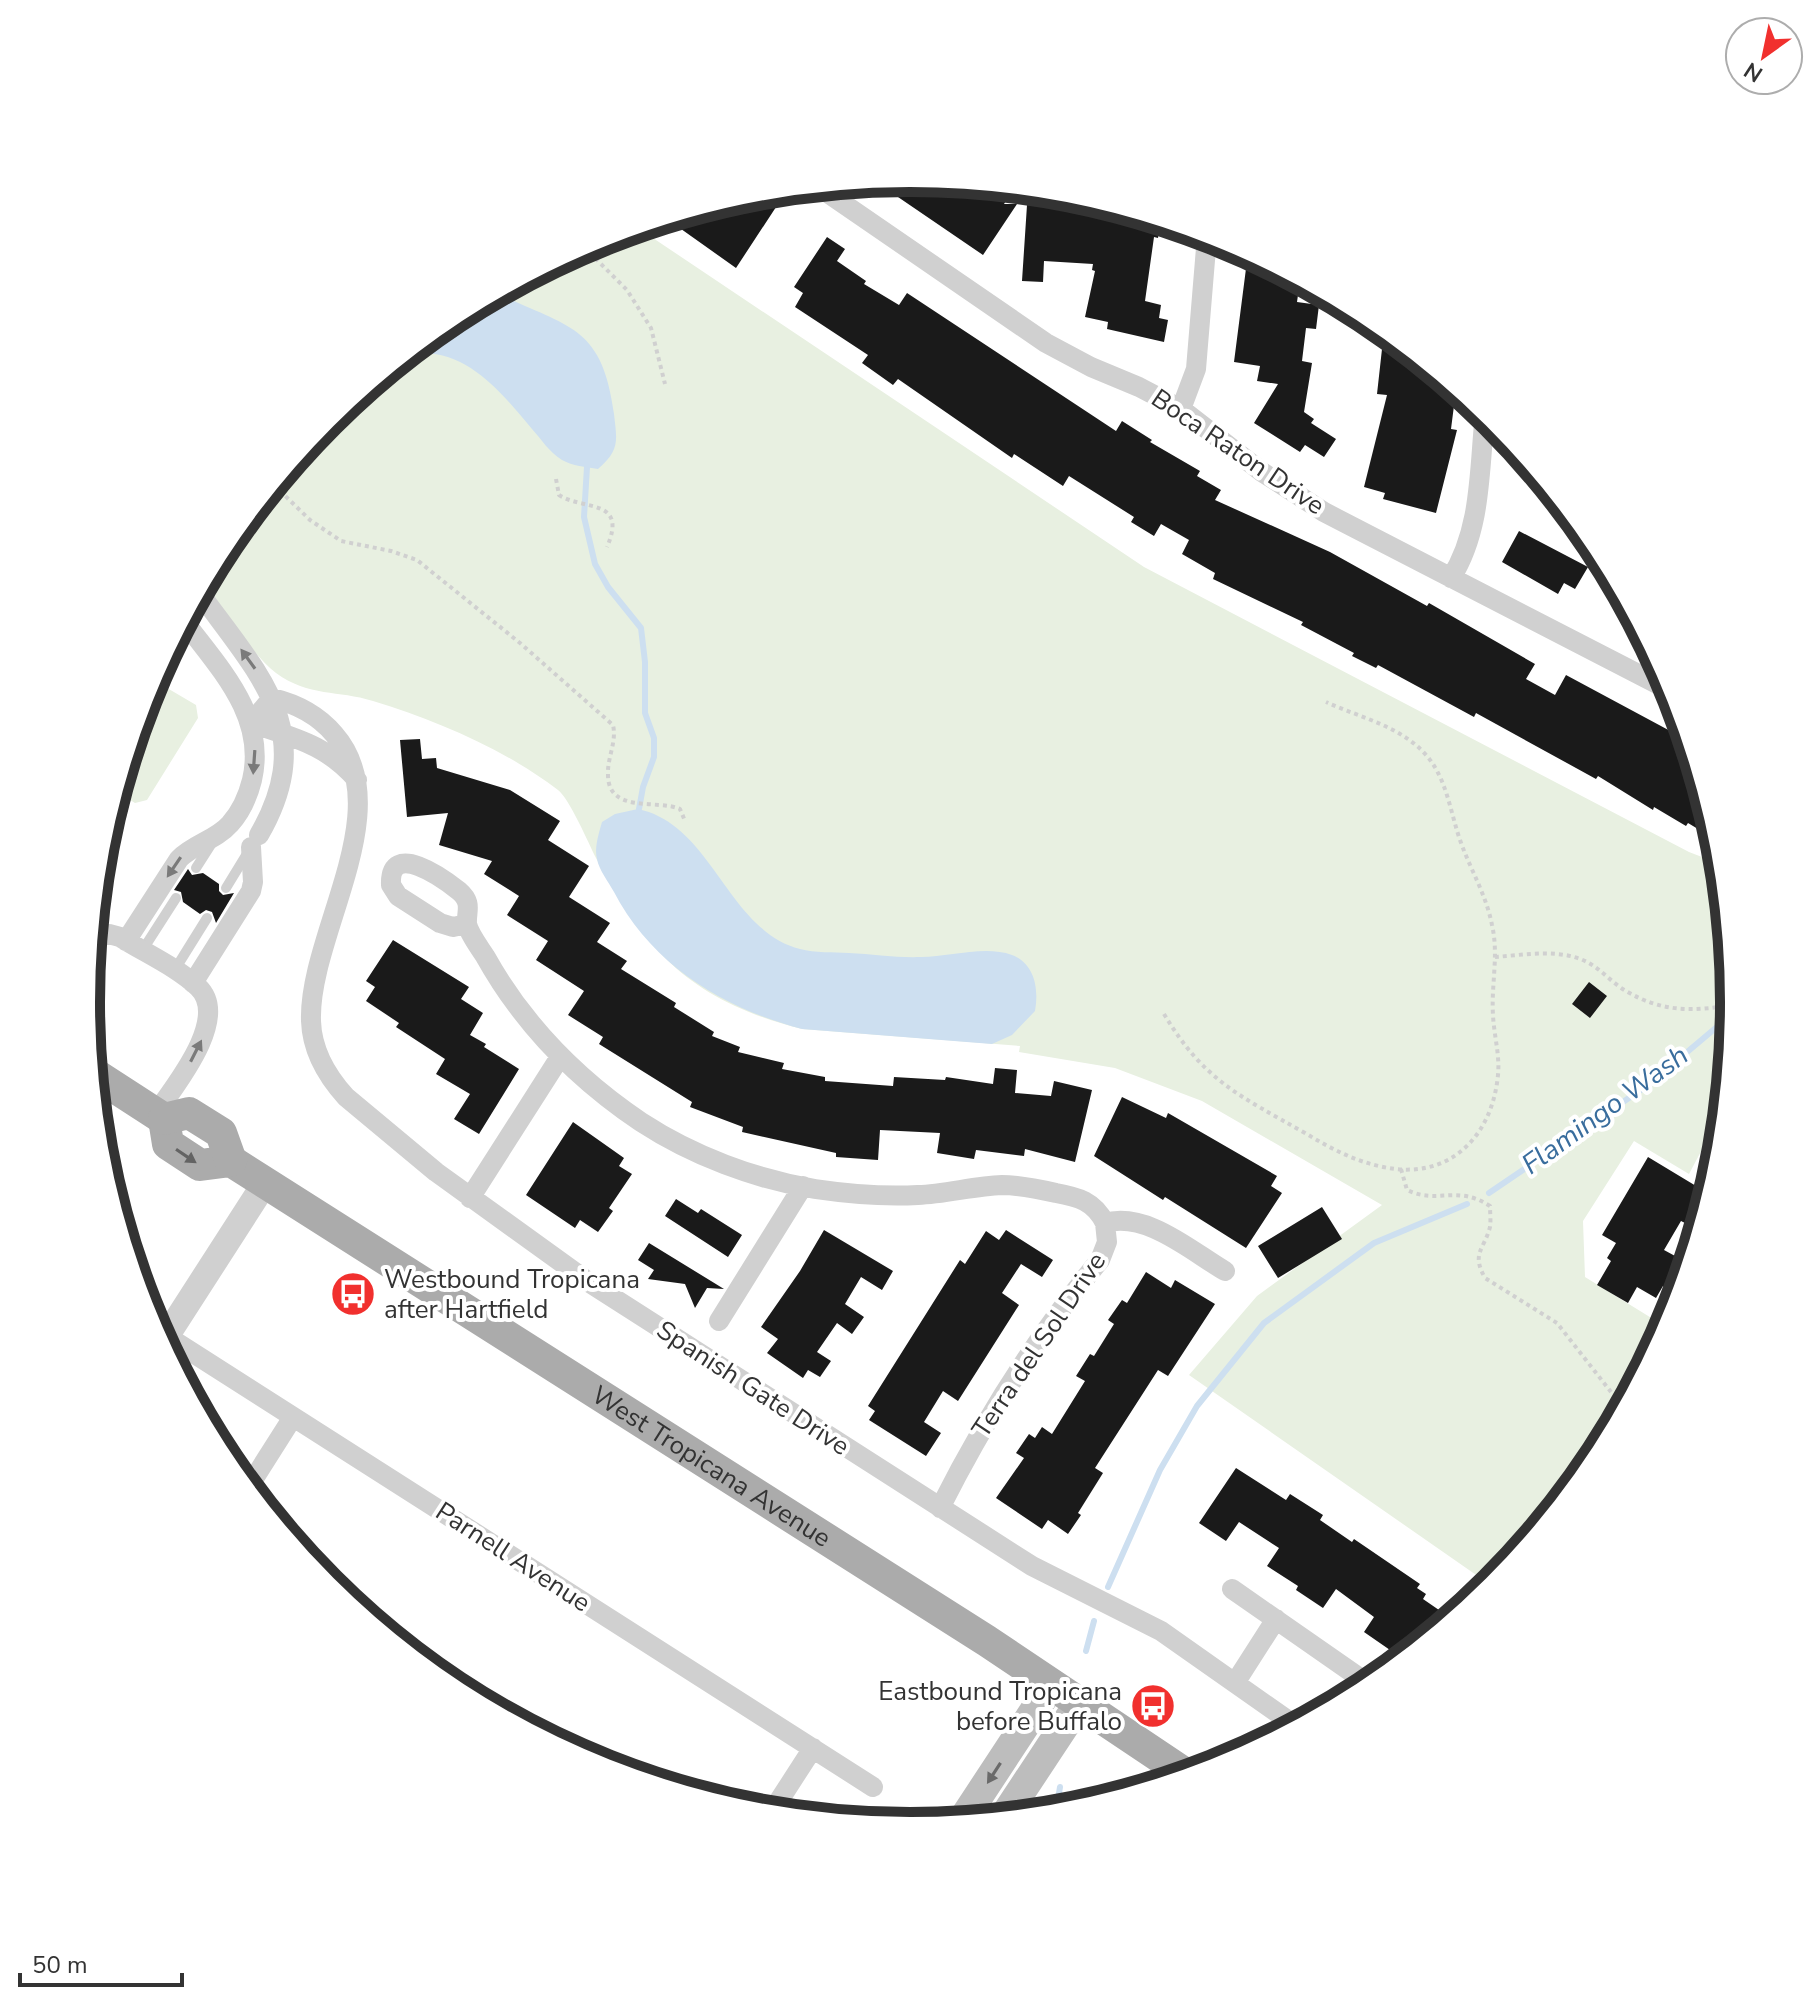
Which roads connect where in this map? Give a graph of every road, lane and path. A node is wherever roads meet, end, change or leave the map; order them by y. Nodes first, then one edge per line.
1 (833, 196) edge
2 (1206, 249) edge
3 (594, 257) edge
4 (665, 384) dead end
5 (1181, 409) junction
6 (1483, 430) edge
7 (556, 479) dead end
8 (281, 492) edge
9 (607, 547) dead end
10 (1451, 578) junction
11 (206, 602) edge
12 (191, 631) edge
13 (1653, 682) edge
14 (272, 698) junction
15 (1326, 702) dead end
16 (251, 723) junction
17 (283, 734) junction
18 (357, 780) junction
19 (685, 821) dead end
20 (217, 835) junction
21 (255, 841) junction
22 (196, 868) dead end
23 (226, 888) dead end
24 (176, 898) dead end
25 (207, 918) dead end
26 (467, 924) dead end
27 (103, 935) edge
28 (134, 946) junction
29 (1495, 957) junction
30 (174, 971) junction
31 (193, 983) junction
32 (1720, 1007) edge
33 (1164, 1014) dead end
34 (560, 1057) junction
35 (104, 1080) edge
36 (160, 1116) junction
37 (1401, 1169) junction
38 (265, 1183) junction
39 (803, 1186) junction
40 (470, 1198) junction
41 (1105, 1223) junction
42 (1225, 1271) dead end
43 (719, 1321) dead end
44 (168, 1326) edge
45 (177, 1346) edge
46 (1611, 1392) dead end
47 (293, 1417) junction
48 (254, 1478) edge
49 (940, 1508) junction
50 (1232, 1589) dead end
51 (1276, 1619) junction
52 (1359, 1677) edge
53 (1235, 1683) junction
54 (1052, 1684) junction
55 (1080, 1702) junction
56 (1286, 1719) edge
57 (813, 1748) junction
58 (1176, 1768) edge
59 (873, 1787) dead end
60 (778, 1802) edge
61 (1011, 1806) edge
62 (969, 1810) edge

1 - 5 street, Boca Raton Drive
2 - 5 street
3 - 4 path
5 - 10 street, Boca Raton Drive
6 - 10 street
7 - 9 path
8 - 19 path
10 - 13 street, Boca Raton Drive
14 -> 11 street
12 - 16 street
14 - 16 street
14 - 17 street
14 - 18 street, Spanish Gate Drive
15 - 29 path
16 - 17 street
16 -> 20 street
17 - 18 street
17 - 21 street
18 - 40 street, Spanish Gate Drive
20 - 22 lane
20 -> 28 street
21 - 23 lane
21 - 31 street
24 - 28 lane
25 - 30 lane
26 - 34 street
27 - 28 street
28 - 30 street
29 - 32 path
29 - 37 path
30 - 31 street
36 -> 31 street
33 - 37 path
34 - 39 street
34 - 40 street
35 - 36 main road, West Tropicana Avenue
36 - 38 main road, West Tropicana Avenue
37 - 46 path
38 - 44 street
38 - 54 main road, West Tropicana Avenue
39 - 41 street
39 - 43 street
40 - 49 street, Spanish Gate Drive
41 - 42 street
41 - 49 street, Terra del Sol Drive
45 - 47 street, Parnell Avenue
47 - 48 street
47 - 57 street, Parnell Avenue
49 - 53 street, Spanish Gate Drive
50 - 51 street
51 - 52 street
51 - 53 street
53 - 56 street, Spanish Gate Drive
54 - 55 main road, West Tropicana Avenue
54 -> 62 main road
55 - 58 main road, West Tropicana Avenue
55 - 61 main road
57 - 59 street, Parnell Avenue
57 - 60 street

